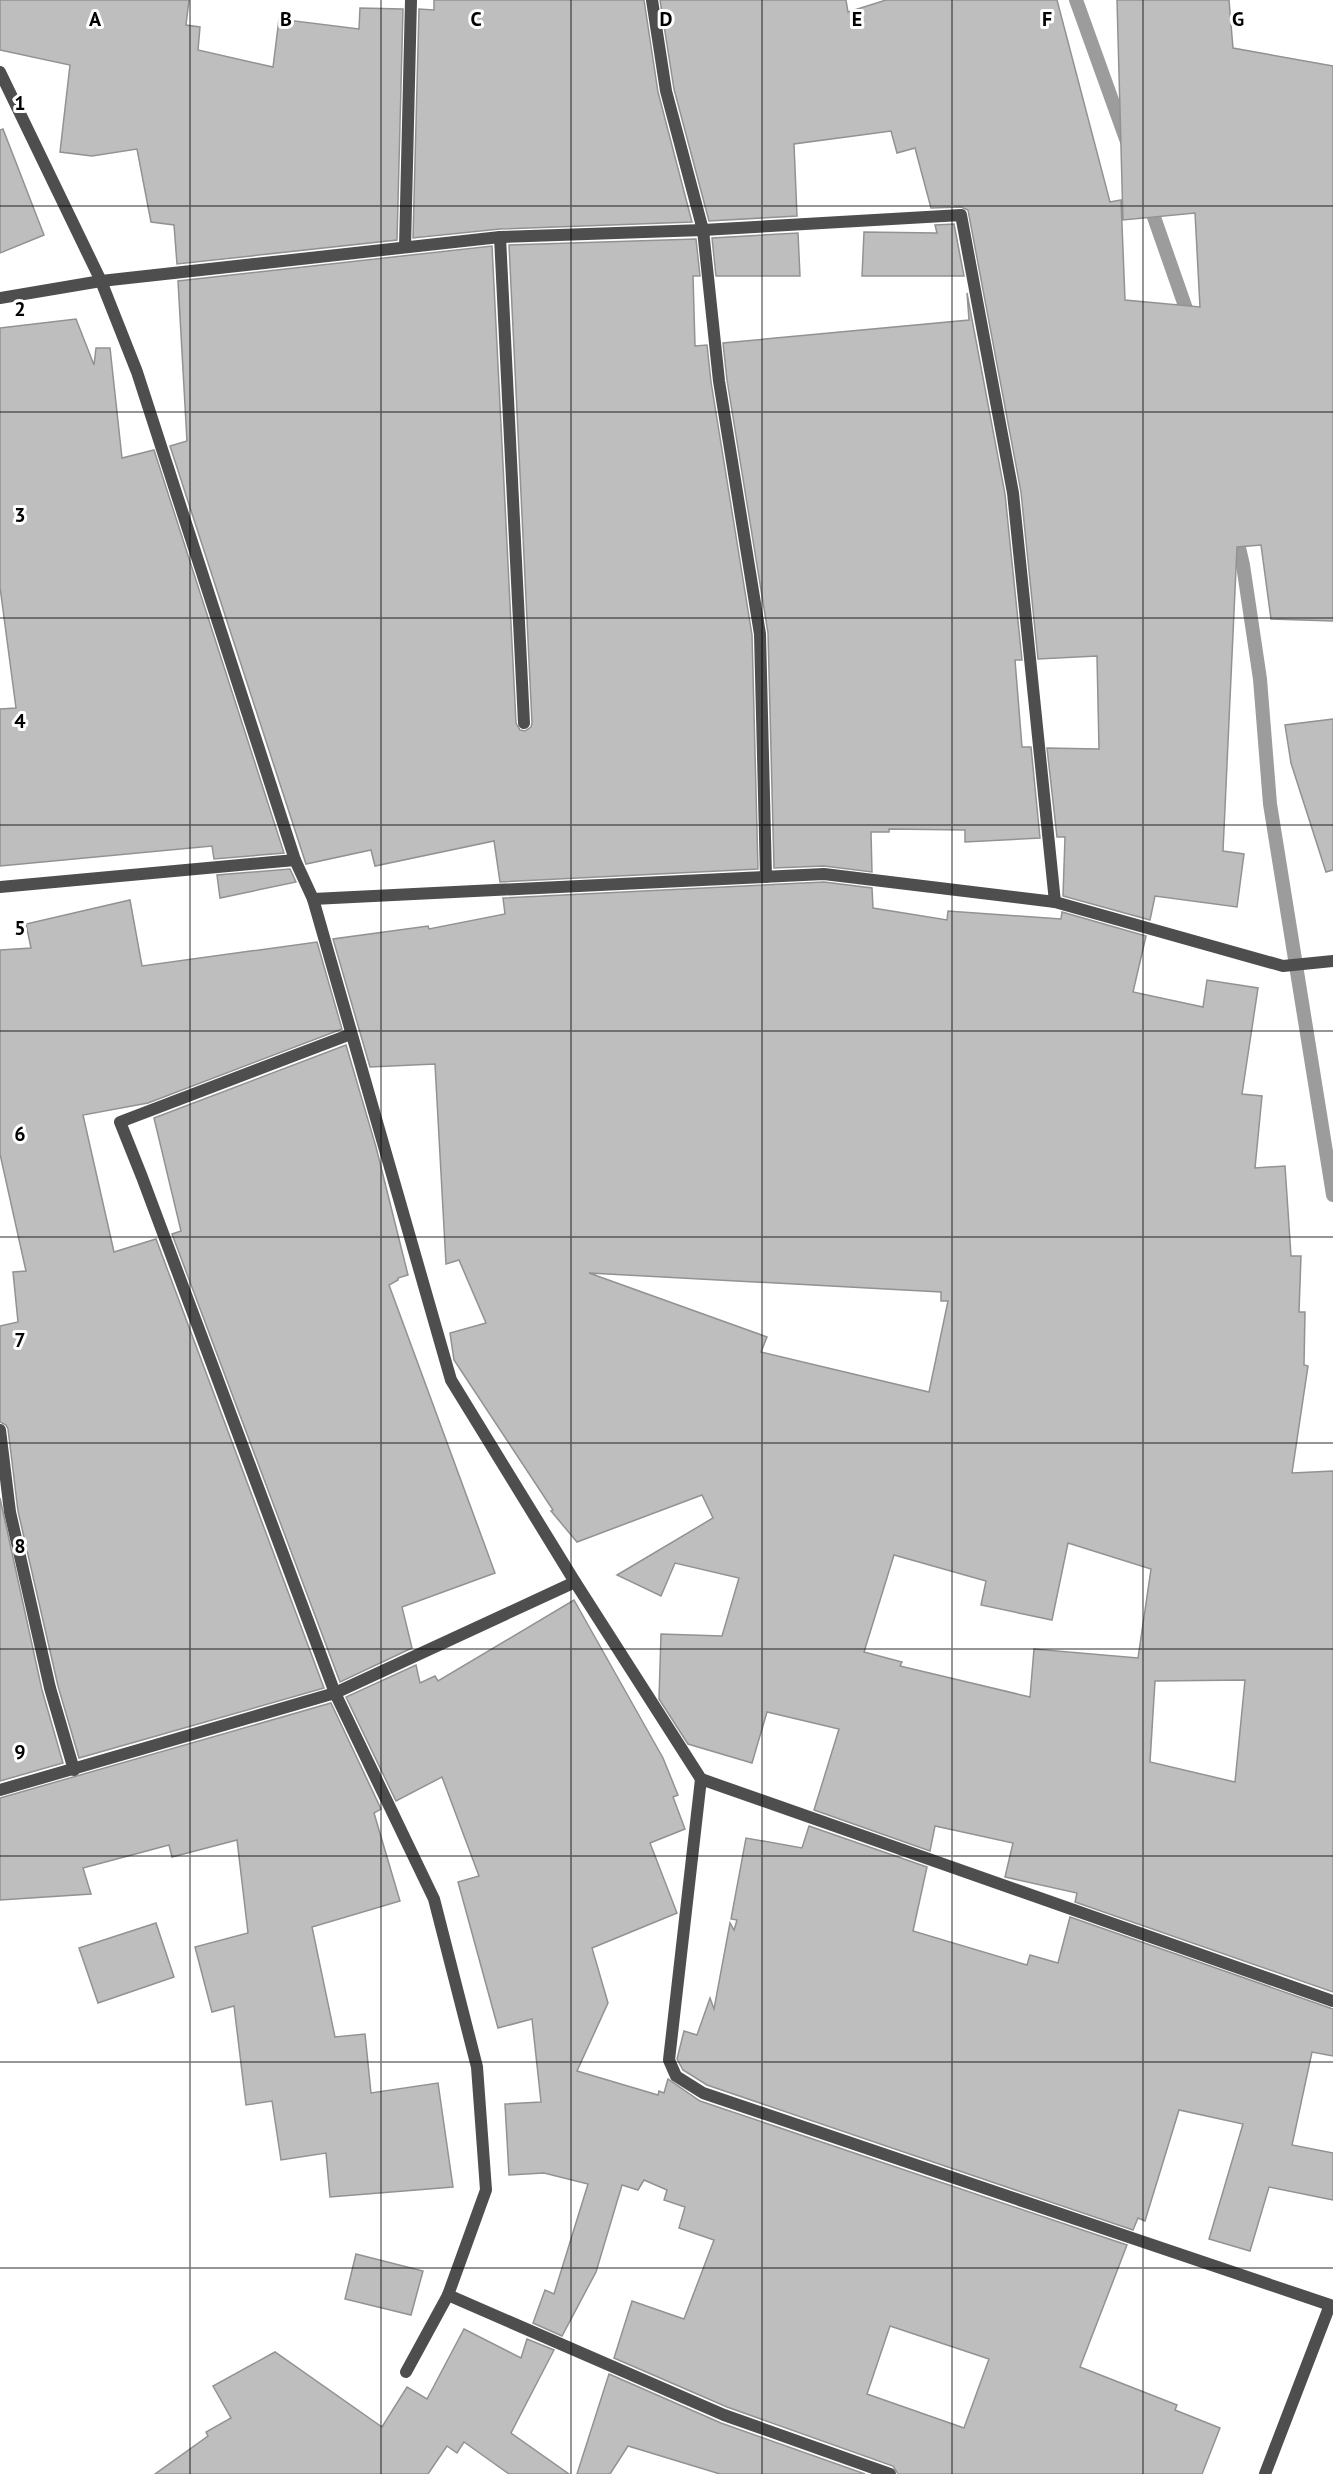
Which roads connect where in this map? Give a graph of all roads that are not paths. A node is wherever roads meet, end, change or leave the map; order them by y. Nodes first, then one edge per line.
1 (411, 0) edge
2 (652, 0) edge
3 (0, 72) edge
4 (703, 230) junction
5 (500, 237) junction
6 (405, 247) junction
7 (101, 280) junction
8 (0, 298) edge
9 (524, 723) dead end
10 (295, 860) junction
11 (766, 877) junction
12 (0, 887) edge
13 (313, 899) junction
14 (1055, 902) junction
15 (1327, 962) edge
16 (351, 1034) junction
17 (0, 1430) edge
18 (575, 1582) junction
19 (335, 1694) junction
20 (74, 1770) junction
21 (701, 1779) junction
22 (0, 1790) edge
23 (1333, 2001) edge
24 (448, 2295) junction
25 (406, 2372) dead end
26 (890, 2474) edge
27 (1265, 2474) edge

1 - 6 street
2 - 4 street
3 - 7 street
4 - 5 street
4 - 11 street
4 - 14 street
5 - 6 street
5 - 9 street
6 - 7 street
7 - 8 street
7 - 10 street
10 - 12 street
10 - 13 street
11 - 13 street
11 - 14 street
13 - 16 street
14 - 15 street
16 - 18 street
16 - 19 street
17 - 20 street
18 - 19 street
18 - 21 street
19 - 20 street
19 - 24 street
20 - 22 street
21 - 23 street
21 - 27 street
24 - 25 street
24 - 26 street

